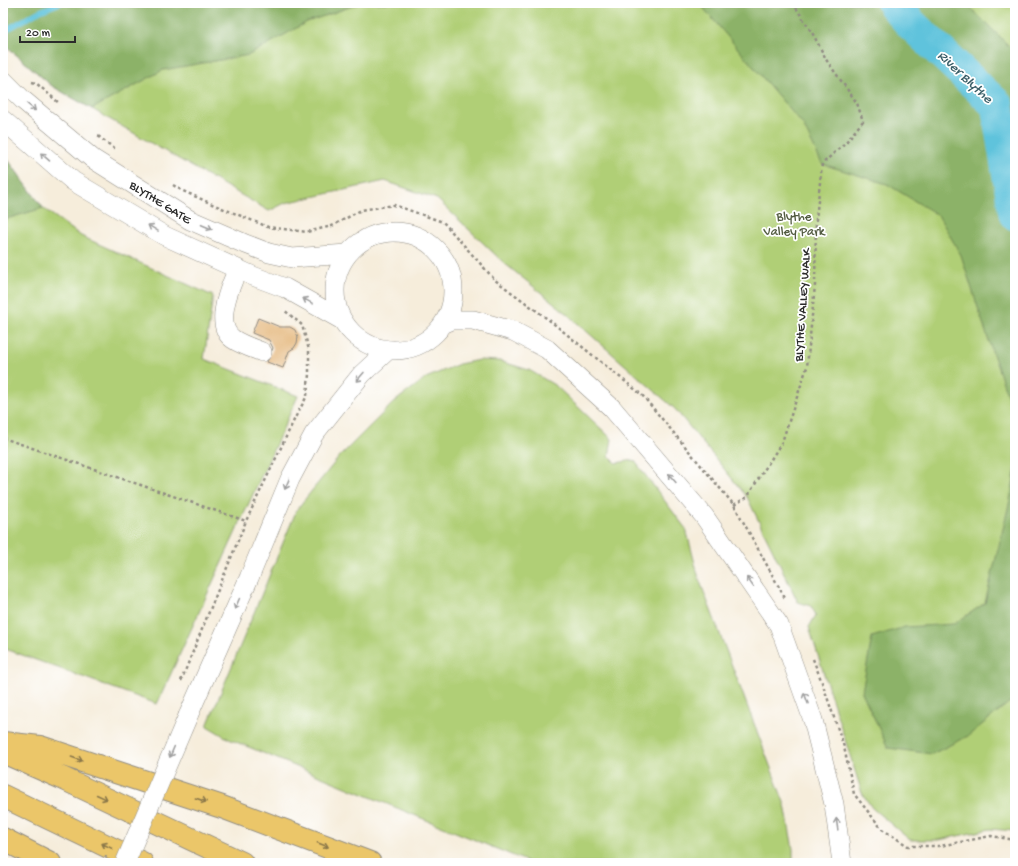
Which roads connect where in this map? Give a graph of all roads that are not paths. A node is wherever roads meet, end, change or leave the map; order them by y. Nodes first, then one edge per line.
1 (3, 80) edge
2 (3, 120) edge
3 (347, 254) junction
4 (238, 269) junction
5 (342, 320) junction
6 (445, 323) junction
7 (388, 350) junction
8 (262, 352) dead end
9 (3, 743) edge
10 (3, 752) edge
11 (3, 796) edge
12 (3, 839) edge
13 (50, 863) edge
14 (125, 863) edge
15 (142, 863) edge
16 (242, 863) edge
17 (370, 863) edge
18 (842, 863) edge

1 -> 3 street, BLYTHE GATE
4 -> 2 street, BLYTHE GATE
3 - 5 street
3 - 6 street
5 -> 4 street, BLYTHE GATE
4 - 8 street
5 - 7 street
6 - 7 street
18 -> 6 street
7 -> 14 street, bridge
9 -> 17 highway
10 -> 16 highway
15 -> 11 highway
12 - 13 highway

